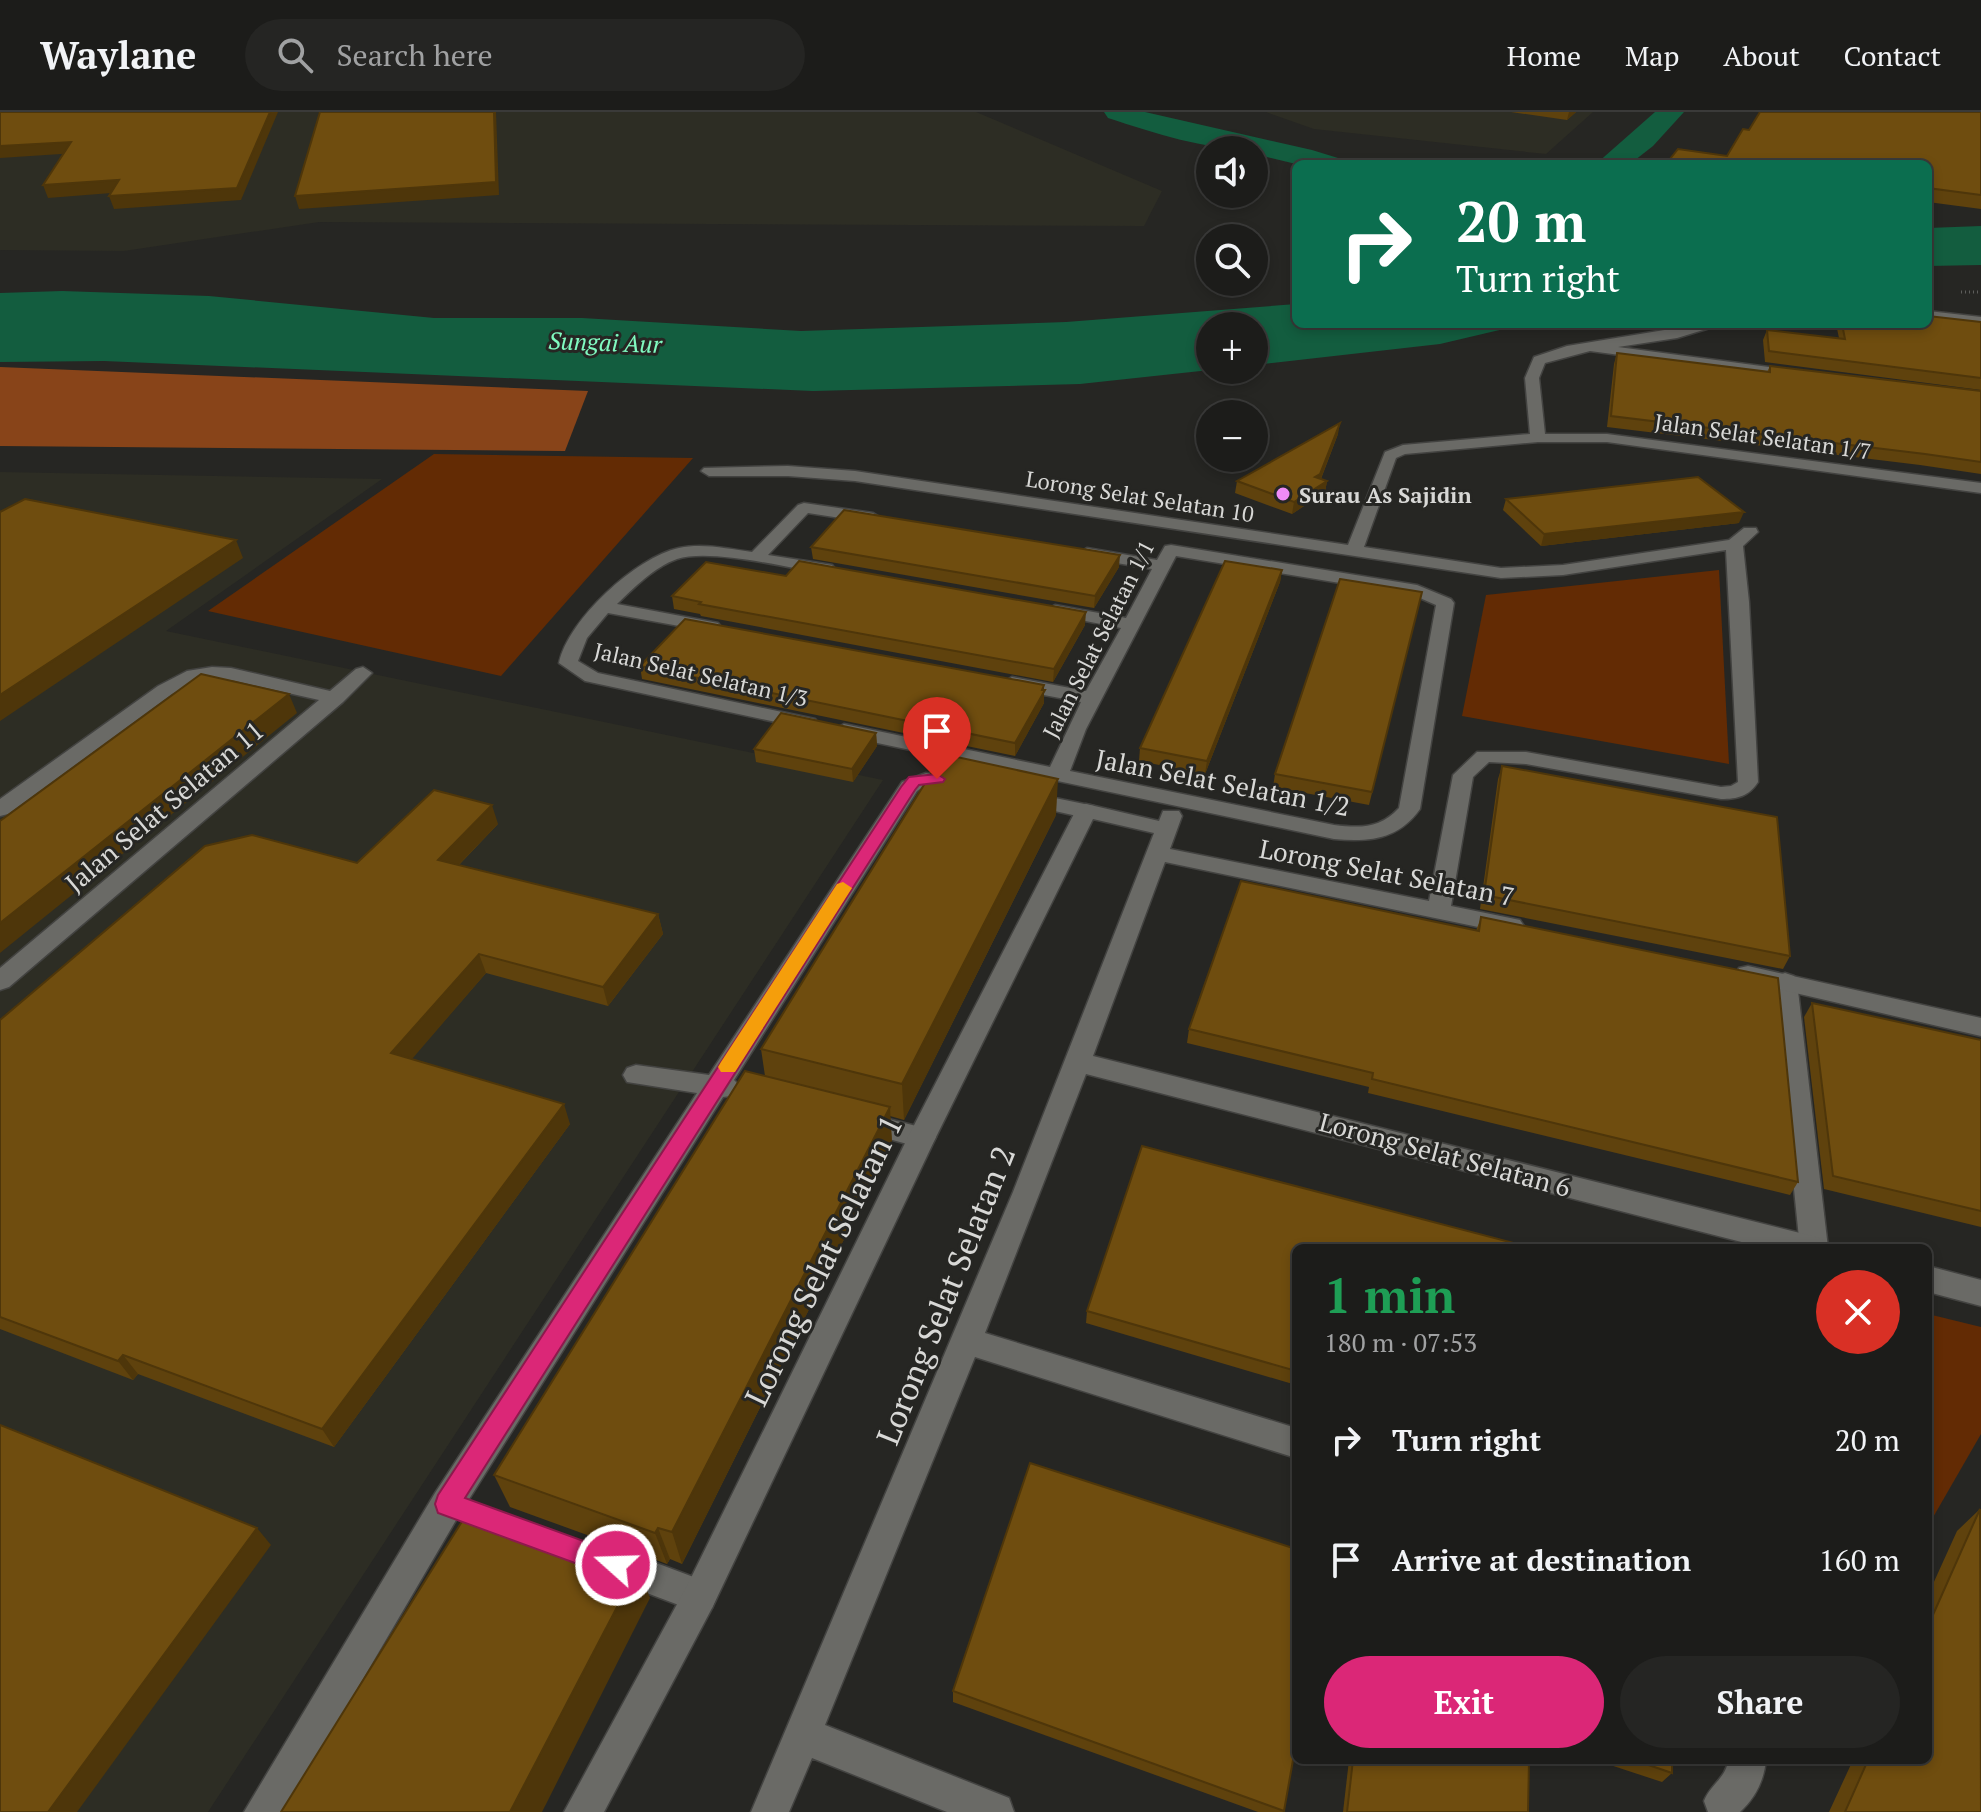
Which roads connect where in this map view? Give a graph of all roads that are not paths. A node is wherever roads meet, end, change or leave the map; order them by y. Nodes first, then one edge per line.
1 (1932, 315) edge
2 (1981, 321) edge
3 (1695, 328) edge
4 (1591, 347) junction
5 (1807, 376) edge
6 (1538, 438) junction
7 (709, 471) dead end
8 (1981, 488) edge
9 (888, 520) edge
10 (1183, 525) junction
11 (1072, 551) edge
12 (1354, 551) junction
13 (757, 557) junction
14 (1167, 558) junction
15 (851, 574) edge
16 (604, 607) junction
17 (1038, 607) edge
18 (1131, 624) junction
19 (730, 630) edge
20 (363, 673) dead end
21 (998, 680) edge
22 (336, 698) junction
23 (1092, 698) junction
24 (1057, 776) junction
25 (982, 788) edge
26 (1011, 795) edge
27 (1177, 801) junction
28 (0, 809) edge
29 (1086, 811) junction
30 (1162, 842) junction
31 (1439, 911) junction
32 (1530, 929) edge
33 (1725, 969) edge
34 (0, 981) edge
35 (1785, 982) junction
36 (1981, 1027) edge
37 (1078, 1062) junction
38 (636, 1075) dead end
39 (716, 1085) junction
40 (761, 1096) edge
41 (834, 1115) edge
42 (922, 1137) junction
43 (1797, 1244) edge
44 (1813, 1244) edge
45 (1932, 1280) edge
46 (1981, 1293) edge
47 (968, 1341) junction
48 (1292, 1442) edge
49 (581, 1553) edge
50 (700, 1596) junction
51 (802, 1735) junction
52 (1747, 1764) edge
53 (1723, 1801) dead end
54 (263, 1812) edge
55 (583, 1812) edge
56 (770, 1812) edge
57 (995, 1812) edge

1 - 2 street
3 - 4 street
4 - 5 street
4 - 6 street
6 - 8 street, Jalan Selat Selatan 1/7
6 - 12 street, Jalan Selat Selatan 1/7
7 - 10 street, Lorong Selat Selatan 10
9 - 13 street
10 - 12 street, Lorong Selat Selatan 10
10 - 14 street, Jalan Selat Selatan 1/1
11 - 14 street
12 - 31 street, Lorong Selat Selatan 10
13 - 15 street, Jalan Selat Selatan 1/3
13 - 16 street, Jalan Selat Selatan 1/3
14 - 18 street, Jalan Selat Selatan 1/1
14 - 27 street, Jalan Selat Selatan 1/2
16 - 19 street
16 - 24 street, Jalan Selat Selatan 1/3
17 - 18 street
18 - 23 street, Jalan Selat Selatan 1/1
20 - 22 street, Jalan Selat Selatan 11
21 - 23 street
22 - 28 street
22 - 34 street, Jalan Selat Selatan 11
23 - 24 street, Jalan Selat Selatan 1/1
24 - 27 street, Jalan Selat Selatan 1/2
25 - 39 street
26 - 29 street
27 - 30 street, Lorong Selat Selatan 2
29 - 30 street
29 - 42 street, Lorong Selat Selatan 1
30 - 31 street, Lorong Selat Selatan 7
30 - 37 street, Lorong Selat Selatan 2
31 - 32 street, Lorong Selat Selatan 7
33 - 35 street
35 - 36 street
35 - 44 street
37 - 43 street, Lorong Selat Selatan 6
37 - 47 street, Lorong Selat Selatan 2
38 - 39 street
39 - 40 street
39 - 54 street
41 - 42 street
42 - 50 street, Lorong Selat Selatan 1
45 - 46 street
47 - 48 street
47 - 51 street, Lorong Selat Selatan 2
49 - 50 street
50 - 55 street, Lorong Selat Selatan 1
51 - 56 street, Lorong Selat Selatan 2
51 - 57 street
52 - 53 street

